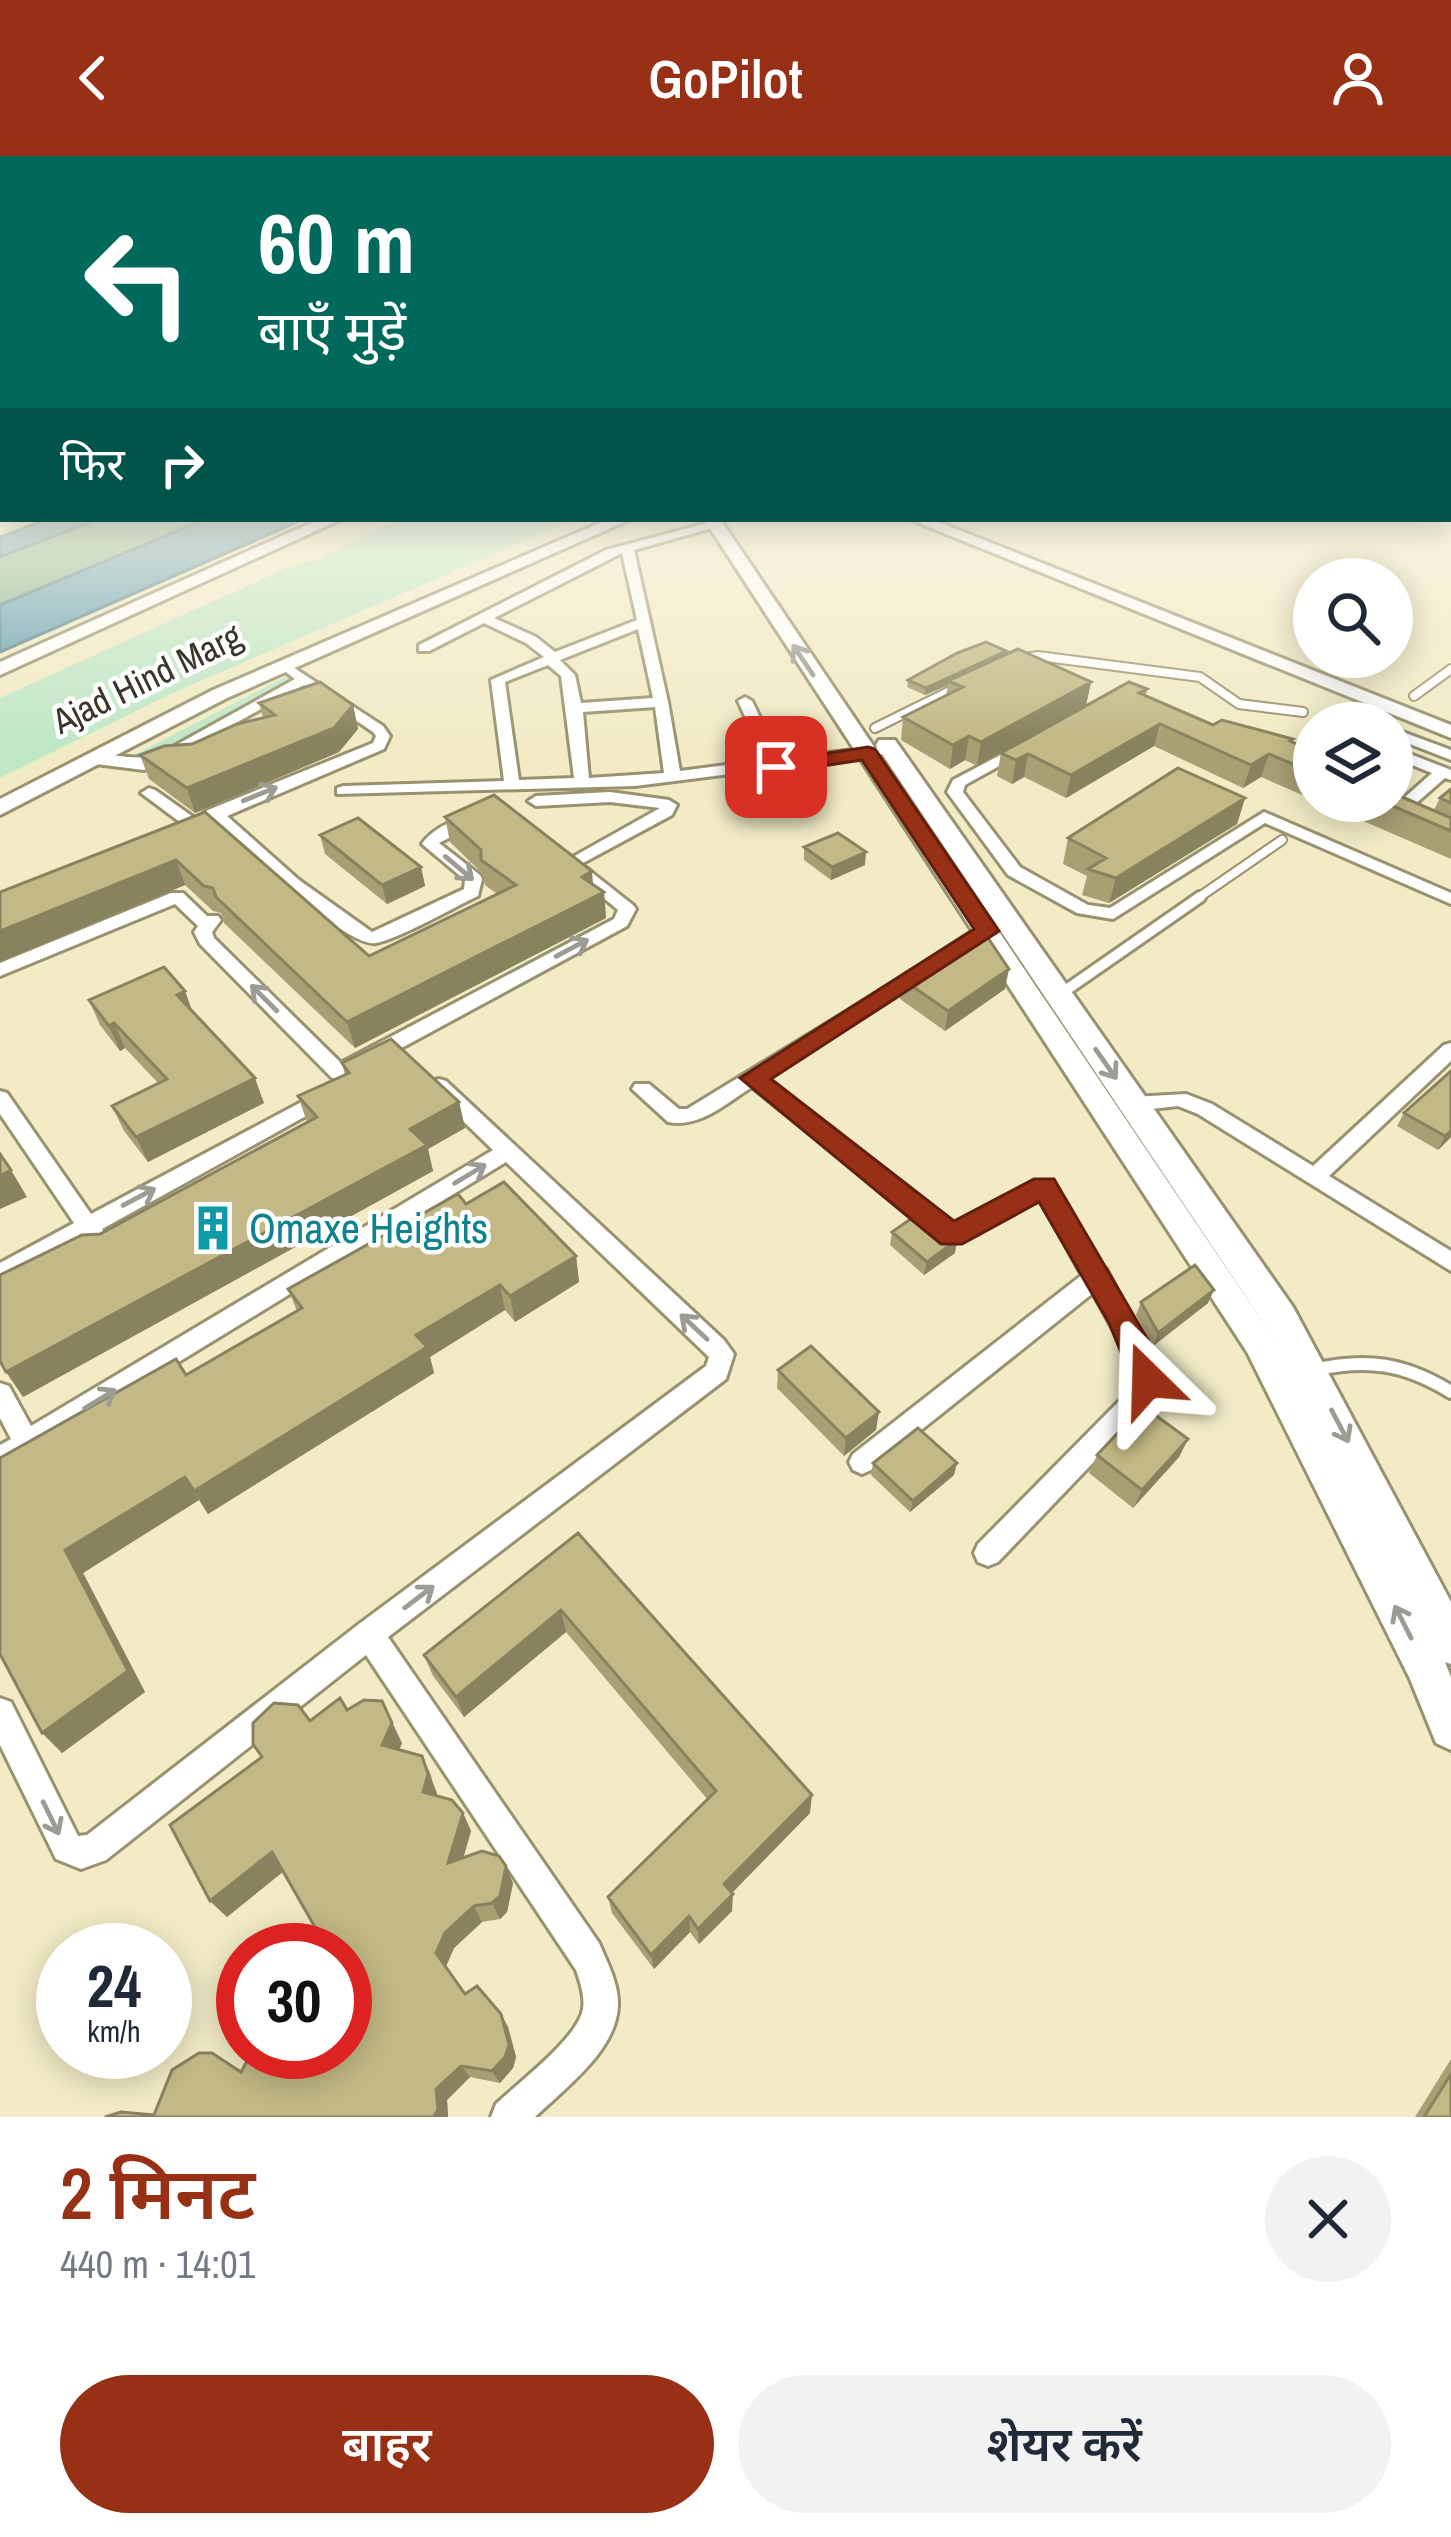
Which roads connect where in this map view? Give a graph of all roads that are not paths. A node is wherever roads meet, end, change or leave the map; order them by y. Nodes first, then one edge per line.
1 (248, 558) edge
2 (500, 558) edge
3 (534, 558) edge
4 (605, 558) edge
5 (629, 558) edge
6 (744, 558) edge
7 (1014, 558) edge
8 (1039, 558) edge
9 (482, 617) junction
10 (644, 622) junction
11 (424, 648) dead end
12 (552, 658) junction
13 (1010, 662) edge
14 (284, 666) junction
15 (0, 669) edge
16 (1451, 669) edge
17 (974, 679) edge
18 (302, 681) junction
19 (745, 701) dead end
20 (661, 702) junction
21 (1378, 702) edge
22 (1379, 702) edge
23 (1406, 702) edge
24 (575, 708) junction
25 (1413, 710) edge
26 (1293, 711) edge
27 (1451, 711) edge
28 (1413, 716) edge
29 (1451, 731) edge
30 (1039, 739) edge
31 (878, 744) junction
32 (1413, 745) edge
33 (1258, 746) edge
34 (1293, 752) edge
35 (1413, 758) edge
36 (96, 759) junction
37 (776, 767) junction
38 (1448, 767) edge
39 (673, 778) junction
40 (33, 780) junction
41 (582, 783) junction
42 (512, 785) junction
43 (0, 786) edge
44 (343, 791) dead end
45 (149, 794) dead end
46 (536, 801) dead end
47 (0, 808) edge
48 (499, 808) edge
49 (214, 813) junction
50 (194, 825) junction
51 (175, 836) edge
52 (1451, 836) edge
53 (1282, 840) dead end
54 (552, 849) edge
55 (570, 863) junction
56 (1037, 885) junction
57 (991, 898) junction
58 (1451, 898) edge
59 (948, 955) edge
60 (0, 970) edge
61 (1045, 996) junction
62 (1451, 1051) edge
63 (411, 1059) junction
64 (339, 1073) junction
65 (753, 1078) junction
66 (642, 1089) dead end
67 (0, 1098) edge
68 (1133, 1104) junction
69 (506, 1152) junction
70 (1314, 1177) junction
71 (87, 1226) junction
72 (124, 1239) edge
73 (1451, 1262) edge
74 (0, 1274) edge
75 (1098, 1276) junction
76 (1294, 1374) junction
77 (1451, 1392) edge
78 (0, 1394) edge
79 (27, 1443) junction
80 (0, 1459) edge
81 (862, 1462) dead end
82 (988, 1553) dead end
83 (369, 1634) junction
84 (1451, 1644) edge
85 (0, 1713) edge
86 (1451, 1728) edge
87 (509, 2117) edge

1 - 15 street
2 - 40 street, Ajad Hind Marg
3 - 14 street
4 - 9 street
5 - 10 street
6 - 31 street
7 - 21 street
8 - 22 street
9 - 11 street
9 - 12 street
10 - 12 street
10 - 20 street
12 - 24 street
12 - 42 street
13 - 26 lane
14 - 18 street
14 - 36 street
16 - 23 lane
17 - 31 lane
18 - 36 street
49 -> 18 street
19 - 37 street
20 - 24 street
20 - 39 street
24 - 41 street
25 - 27 street
28 - 29 street
30 - 56 street
31 - 37 street
31 - 57 street
31 - 61 street
32 - 38 street
33 - 34 street
35 - 38 street
36 - 40 street
37 - 39 street
38 - 52 street
39 - 41 street
40 - 43 street, Ajad Hind Marg
40 - 47 street
41 - 42 street
42 - 44 street
45 - 50 street
46 - 55 street
48 -> 49 street
49 - 50 street
50 - 51 street
53 - 61 lane
54 - 55 street
63 -> 55 street
56 - 57 street
56 - 58 street
57 - 61 street
59 - 65 street
64 -> 60 street
61 -> 68 street
61 - 76 street
62 - 70 street
63 - 64 street
63 - 69 street
71 -> 64 street
65 - 66 street
65 - 75 street
67 - 71 street
68 - 70 street
68 - 76 street
79 -> 69 street
83 -> 69 street
70 - 73 street
71 - 72 street
71 - 74 street
75 - 81 street
75 - 82 street
76 - 77 lane
76 -> 84 street
86 -> 76 street
78 - 79 street
79 - 80 street
85 -> 83 street
83 - 87 street

